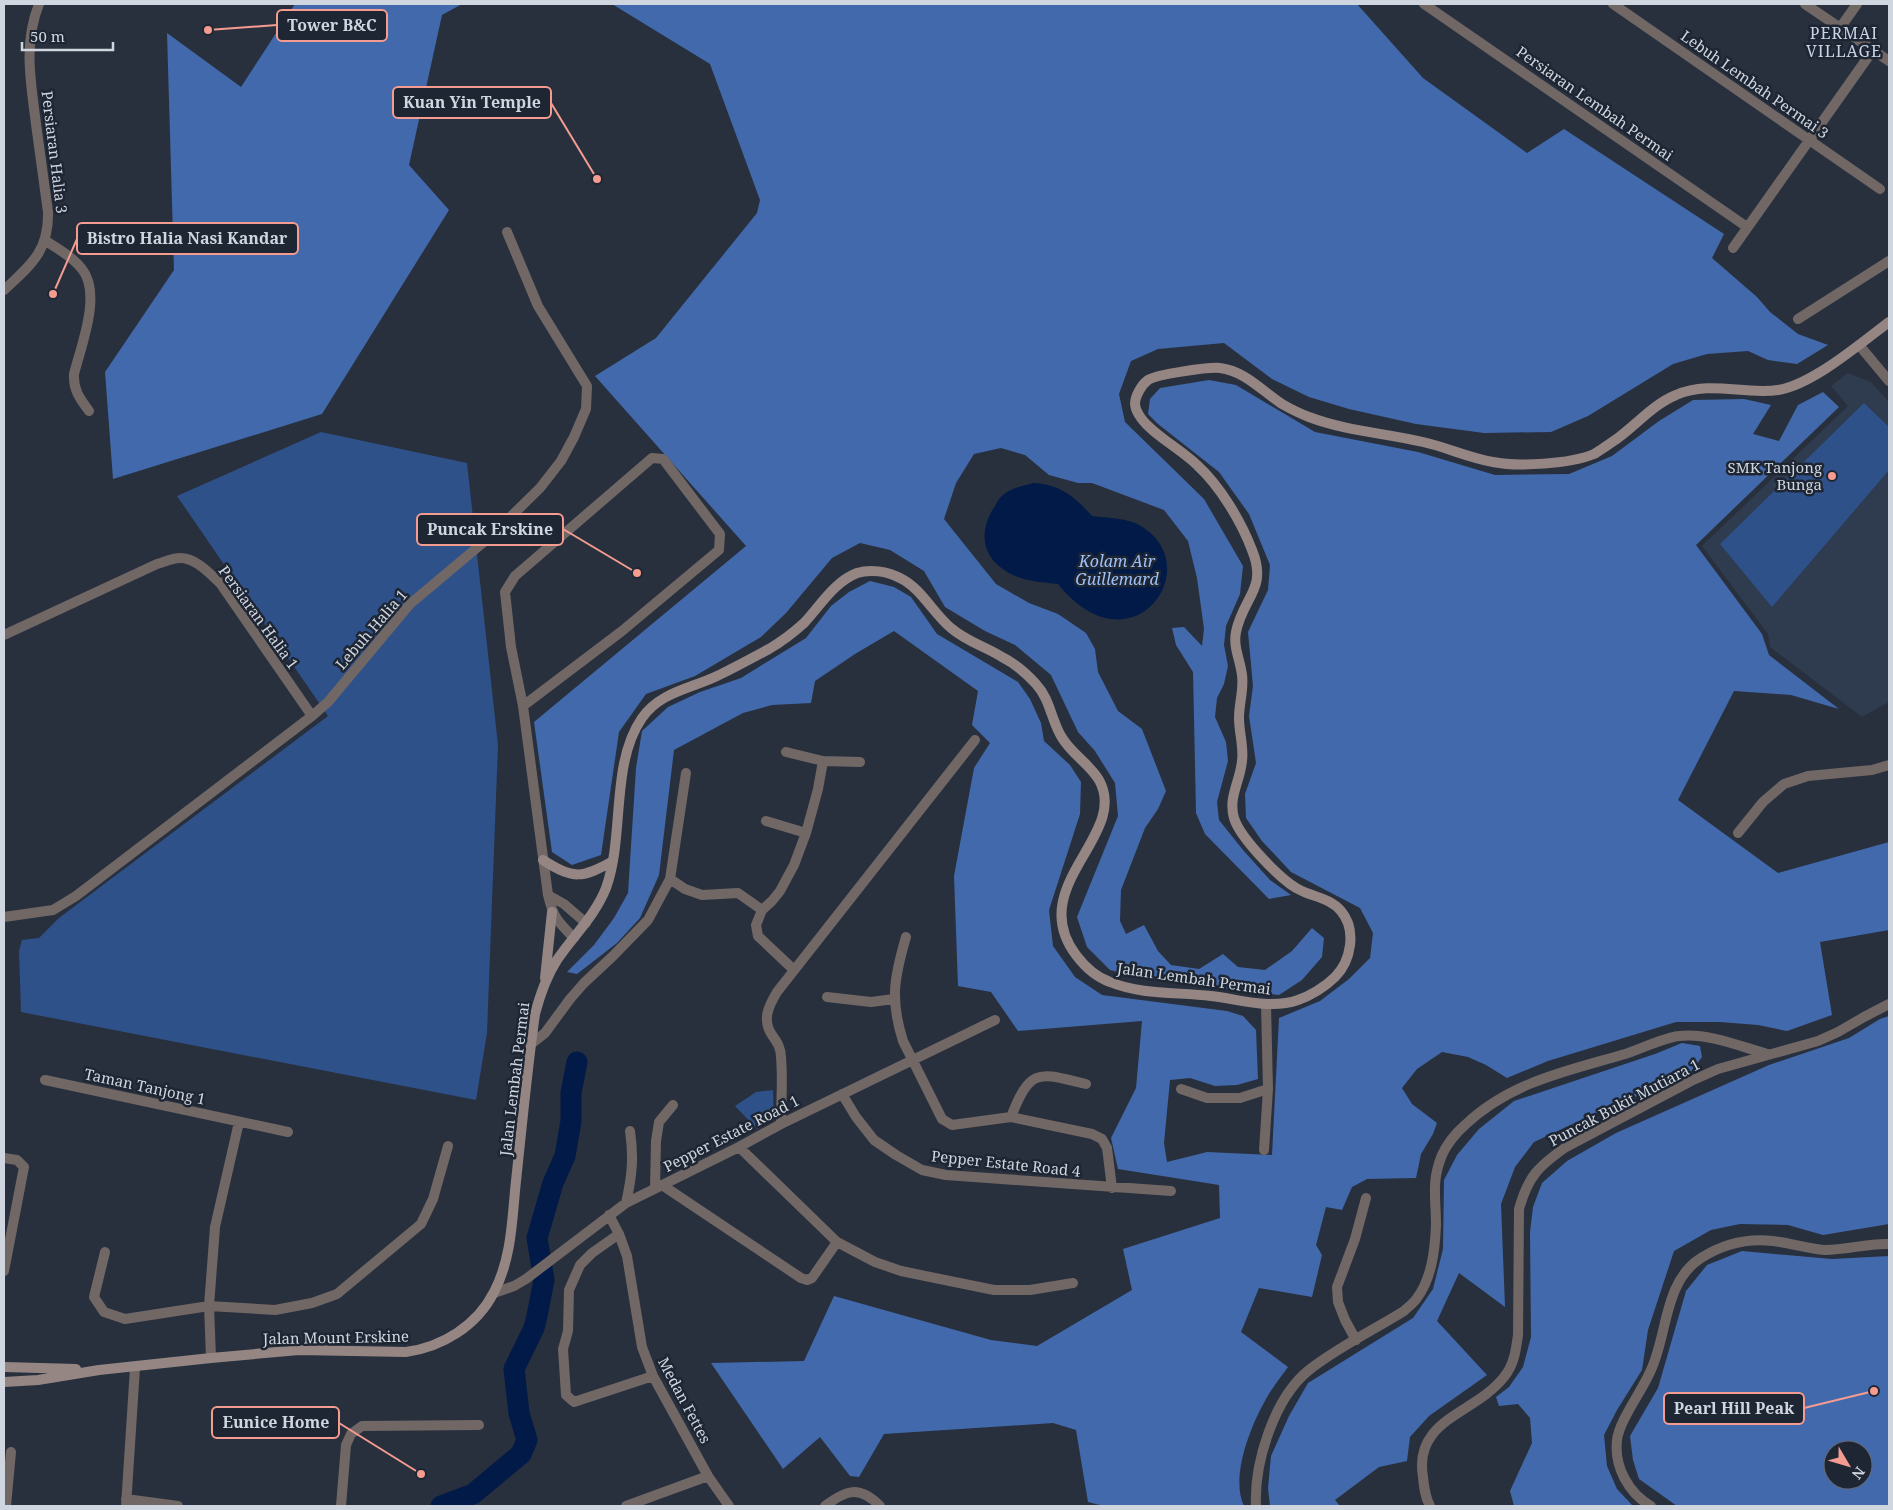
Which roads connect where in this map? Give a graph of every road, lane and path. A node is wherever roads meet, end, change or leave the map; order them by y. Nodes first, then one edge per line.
1 (39, 4) edge
2 (1424, 4) edge
3 (1613, 4) edge
4 (1805, 4) edge
5 (1857, 4) edge
6 (1840, 28) junction
7 (1872, 50) junction
8 (1889, 61) edge
9 (1809, 140) junction
10 (1880, 188) dead end
11 (1747, 227) junction
12 (507, 232) dead end
13 (46, 241) junction
14 (1733, 248) dead end
15 (1889, 261) edge
16 (4, 290) edge
17 (1798, 319) dead end
18 (1889, 322) edge
19 (1859, 345) junction
20 (1889, 381) edge
21 (89, 411) dead end
22 (4, 635) edge
23 (523, 706) junction
24 (312, 716) junction
25 (975, 740) dead end
26 (786, 752) dead end
27 (823, 761) junction
28 (860, 762) dead end
29 (1889, 765) edge
30 (686, 773) dead end
31 (766, 820) dead end
32 (806, 833) junction
33 (1738, 833) dead end
34 (543, 860) junction
35 (613, 861) junction
36 (670, 879) junction
37 (548, 895) junction
38 (762, 910) junction
39 (552, 912) junction
40 (4, 917) edge
41 (586, 923) junction
42 (906, 937) dead end
43 (574, 938) junction
44 (794, 970) junction
45 (543, 986) junction
46 (827, 997) dead end
47 (894, 999) junction
48 (1266, 1004) junction
49 (1889, 1004) edge
50 (995, 1020) dead end
51 (531, 1044) junction
52 (1767, 1054) junction
53 (912, 1060) junction
54 (45, 1080) dead end
55 (1086, 1084) dead end
56 (1181, 1089) dead end
57 (1268, 1089) junction
58 (842, 1094) junction
59 (673, 1105) dead end
60 (1011, 1117) junction
61 (239, 1122) junction
62 (781, 1124) junction
63 (288, 1132) dead end
64 (630, 1132) dead end
65 (448, 1146) dead end
66 (740, 1147) junction
67 (1264, 1150) dead end
68 (4, 1158) edge
69 (658, 1186) junction
70 (1112, 1188) junction
71 (1171, 1191) dead end
72 (1366, 1198) dead end
73 (626, 1203) junction
74 (609, 1215) junction
75 (619, 1234) junction
76 (837, 1242) junction
77 (1889, 1244) edge
78 (105, 1252) dead end
79 (4, 1271) edge
80 (1073, 1283) dead end
81 (494, 1293) junction
82 (209, 1306) junction
83 (1356, 1340) junction
84 (211, 1358) junction
85 (4, 1367) edge
86 (136, 1368) junction
87 (99, 1370) junction
88 (653, 1376) junction
89 (4, 1382) edge
90 (479, 1425) dead end
91 (11, 1452) dead end
92 (708, 1476) junction
93 (126, 1503) edge
94 (6, 1506) edge
95 (178, 1506) edge
96 (341, 1506) edge
97 (626, 1506) edge
98 (729, 1506) edge
99 (825, 1506) edge
100 (880, 1506) edge
101 (1256, 1506) edge
102 (1430, 1506) edge
103 (1651, 1506) edge

1 - 13 street, Persiaran Halia 3
2 - 11 street, Persiaran Lembah Permai
3 - 9 street, Lebuh Lembah Permai 3
4 - 6 street
5 - 6 street
6 - 7 street
7 - 8 street
7 - 9 street
9 - 10 street, Lebuh Lembah Permai 3
9 - 11 street
11 - 14 street
12 - 24 street, Lebuh Halia 1
13 - 16 street, Persiaran Halia 3
13 - 21 street
15 - 17 street
18 - 19 main road, Jalan Lembah Permai
19 - 20 street
19 - 48 main road, Jalan Lembah Permai
22 - 24 street, Persiaran Halia 1
23 - 23 street
23 - 34 street
24 - 40 street, Lebuh Halia 1
25 - 44 street
26 - 27 street
27 - 28 street
27 - 32 street
29 - 33 street
30 - 36 street
31 - 32 street
32 - 38 street
34 - 35 main road
34 - 37 street
35 - 41 main road, Jalan Lembah Permai
35 - 48 main road, Jalan Lembah Permai
36 - 38 street
36 - 51 street
37 - 39 street
37 - 41 street
38 - 44 street
39 - 43 street
39 - 45 main road
41 - 43 main road, Jalan Lembah Permai
42 - 47 street
43 - 45 main road, Jalan Lembah Permai
44 - 62 street
45 - 51 main road, Jalan Lembah Permai
46 - 47 street
47 - 53 street
48 - 57 street
49 - 52 street, Puncak Bukit Mutiara 1
50 - 53 street, Pepper Estate Road 1
51 - 81 main road, Jalan Lembah Permai
52 - 83 street
52 - 102 street, Puncak Bukit Mutiara 1
53 - 58 street, Pepper Estate Road 1
53 - 60 street
54 - 61 street, Taman Tanjong 1
55 - 60 street
56 - 57 street
57 - 67 street
58 - 62 street, Pepper Estate Road 1
58 - 70 street, Pepper Estate Road 4
59 - 69 street
60 - 70 street
61 - 63 street, Taman Tanjong 1
61 - 82 street
62 - 66 street, Pepper Estate Road 1
64 - 73 street
65 - 82 street
66 - 69 street, Pepper Estate Road 1
66 - 76 street
68 - 79 street
69 - 73 street, Pepper Estate Road 1
69 - 76 street
70 - 71 street, Pepper Estate Road 4
72 - 83 street
73 - 74 street, Pepper Estate Road 1
74 - 75 street, Medan Fettes
74 - 81 street, Pepper Estate Road 1
75 - 88 street, Medan Fettes
75 - 88 street
76 - 80 street
77 - 103 street
78 - 82 street
81 - 84 main road, Jalan Mount Erskine
82 - 84 street
83 - 101 street
84 - 86 main road, Jalan Mount Erskine
85 - 87 main road, Jalan Mount Erskine
86 - 87 main road, Jalan Mount Erskine
86 - 93 street
87 - 89 main road, Jalan Mount Erskine
88 - 92 street, Medan Fettes
90 - 96 street
91 - 94 street
92 - 97 street
92 - 98 street, Medan Fettes
93 - 95 street
99 - 100 street

